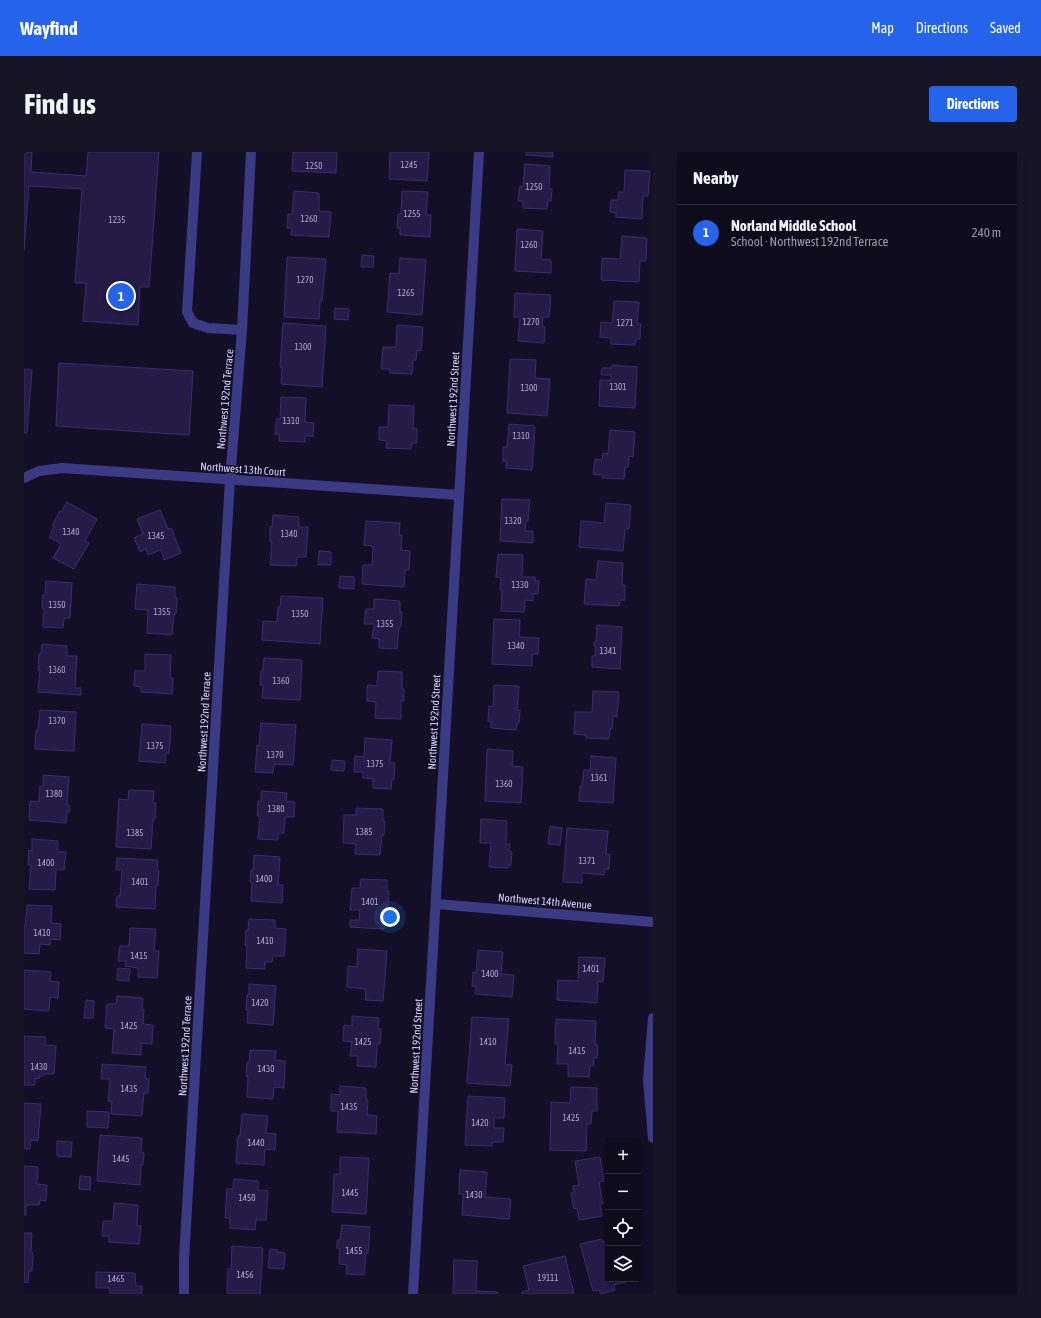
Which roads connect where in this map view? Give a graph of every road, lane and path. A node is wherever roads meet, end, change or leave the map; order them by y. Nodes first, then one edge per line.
1 (197, 152) edge
2 (251, 152) edge
3 (479, 152) edge
4 (242, 330) junction
5 (25, 477) edge
6 (230, 480) junction
7 (459, 495) junction
8 (436, 904) junction
9 (653, 922) edge
10 (653, 1018) edge
11 (653, 1138) edge
12 (184, 1294) edge
13 (413, 1294) edge

1 - 4 street
2 - 4 street, Northwest 192nd Terrace
3 - 7 street, Northwest 192nd Street
4 - 6 street, Northwest 192nd Terrace
5 - 6 street, Northwest 13th Court
6 - 7 street, Northwest 13th Court
6 - 12 street, Northwest 192nd Terrace
7 - 8 street, Northwest 192nd Street
8 - 9 street, Northwest 14th Avenue
8 - 13 street, Northwest 192nd Street
10 - 11 street

